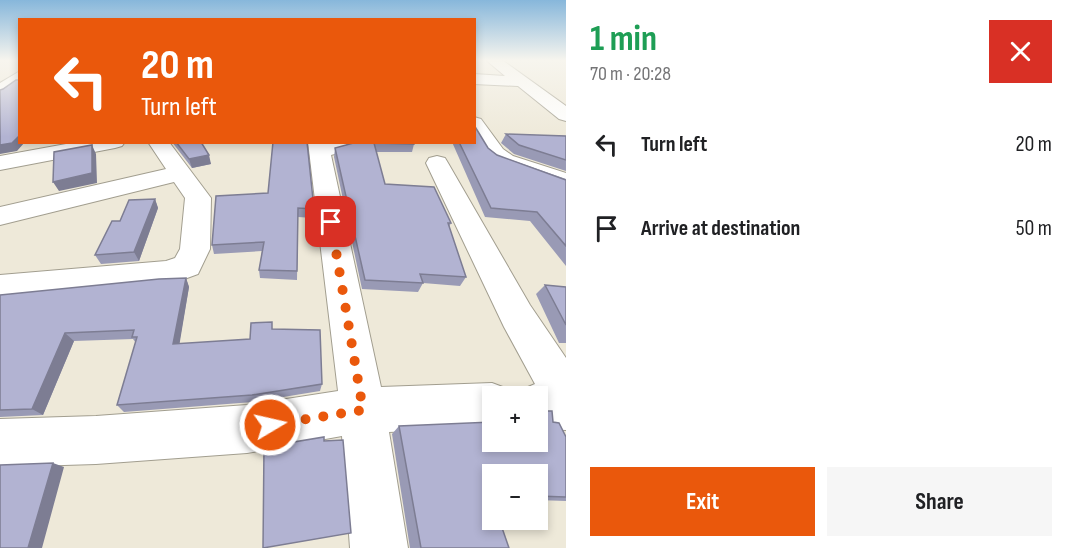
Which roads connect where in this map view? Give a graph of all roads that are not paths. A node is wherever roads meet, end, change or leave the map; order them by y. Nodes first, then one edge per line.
1 (528, 86) edge
2 (566, 115) edge
3 (476, 126) edge
4 (100, 144) edge
5 (159, 144) edge
6 (342, 144) edge
7 (319, 147) edge
8 (17, 155) edge
9 (437, 163) dead end
10 (180, 173) junction
11 (566, 182) edge
12 (0, 183) edge
13 (0, 216) edge
14 (0, 290) edge
15 (566, 396) edge
16 (482, 405) edge
17 (548, 406) edge
18 (566, 407) edge
19 (363, 410) junction
20 (0, 443) edge
21 (379, 548) edge

1 - 2 street
3 - 11 street
4 - 8 street
5 - 10 street
6 - 7 street
7 - 19 street
8 - 12 street
9 - 15 street
10 - 13 street
10 - 14 street
16 - 19 street
17 - 18 street
19 - 20 street
19 - 21 street

